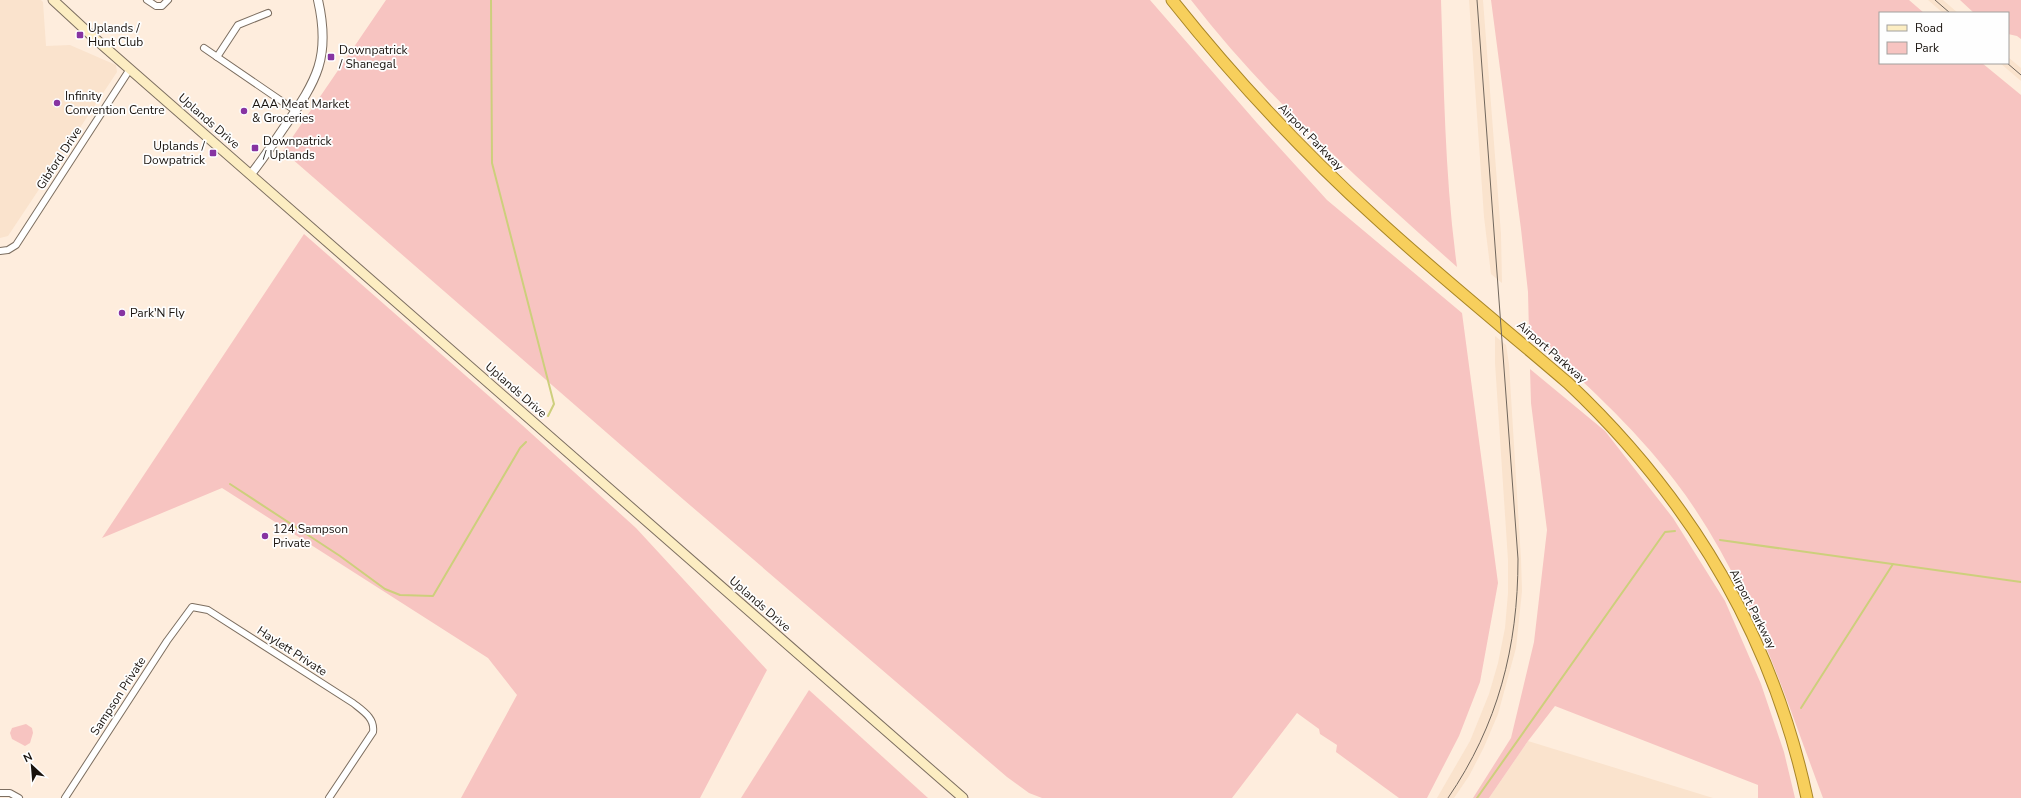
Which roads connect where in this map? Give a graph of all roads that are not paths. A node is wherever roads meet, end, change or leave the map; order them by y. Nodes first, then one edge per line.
1 (54, 0) edge
2 (148, 0) edge
3 (168, 0) edge
4 (318, 0) edge
5 (1172, 0) edge
6 (268, 13) dead end
7 (204, 48) dead end
8 (216, 57) junction
9 (130, 69) junction
10 (296, 111) junction
11 (251, 174) junction
12 (0, 251) edge
13 (192, 607) joint
14 (0, 793) edge
15 (19, 798) edge
16 (65, 798) edge
17 (329, 798) edge
18 (963, 798) edge
19 (1807, 798) edge

1 - 9 main road, Uplands Drive
2 - 3 street
4 - 10 street
5 - 19 highway, Airport Parkway
6 - 8 street
7 - 8 street
8 - 10 street
9 - 11 main road, Uplands Drive
9 - 12 street, Gibford Drive
10 - 11 street
11 - 18 main road, Uplands Drive
13 - 16 street, Sampson Private
13 - 17 street, Haylett Private
14 - 15 street

